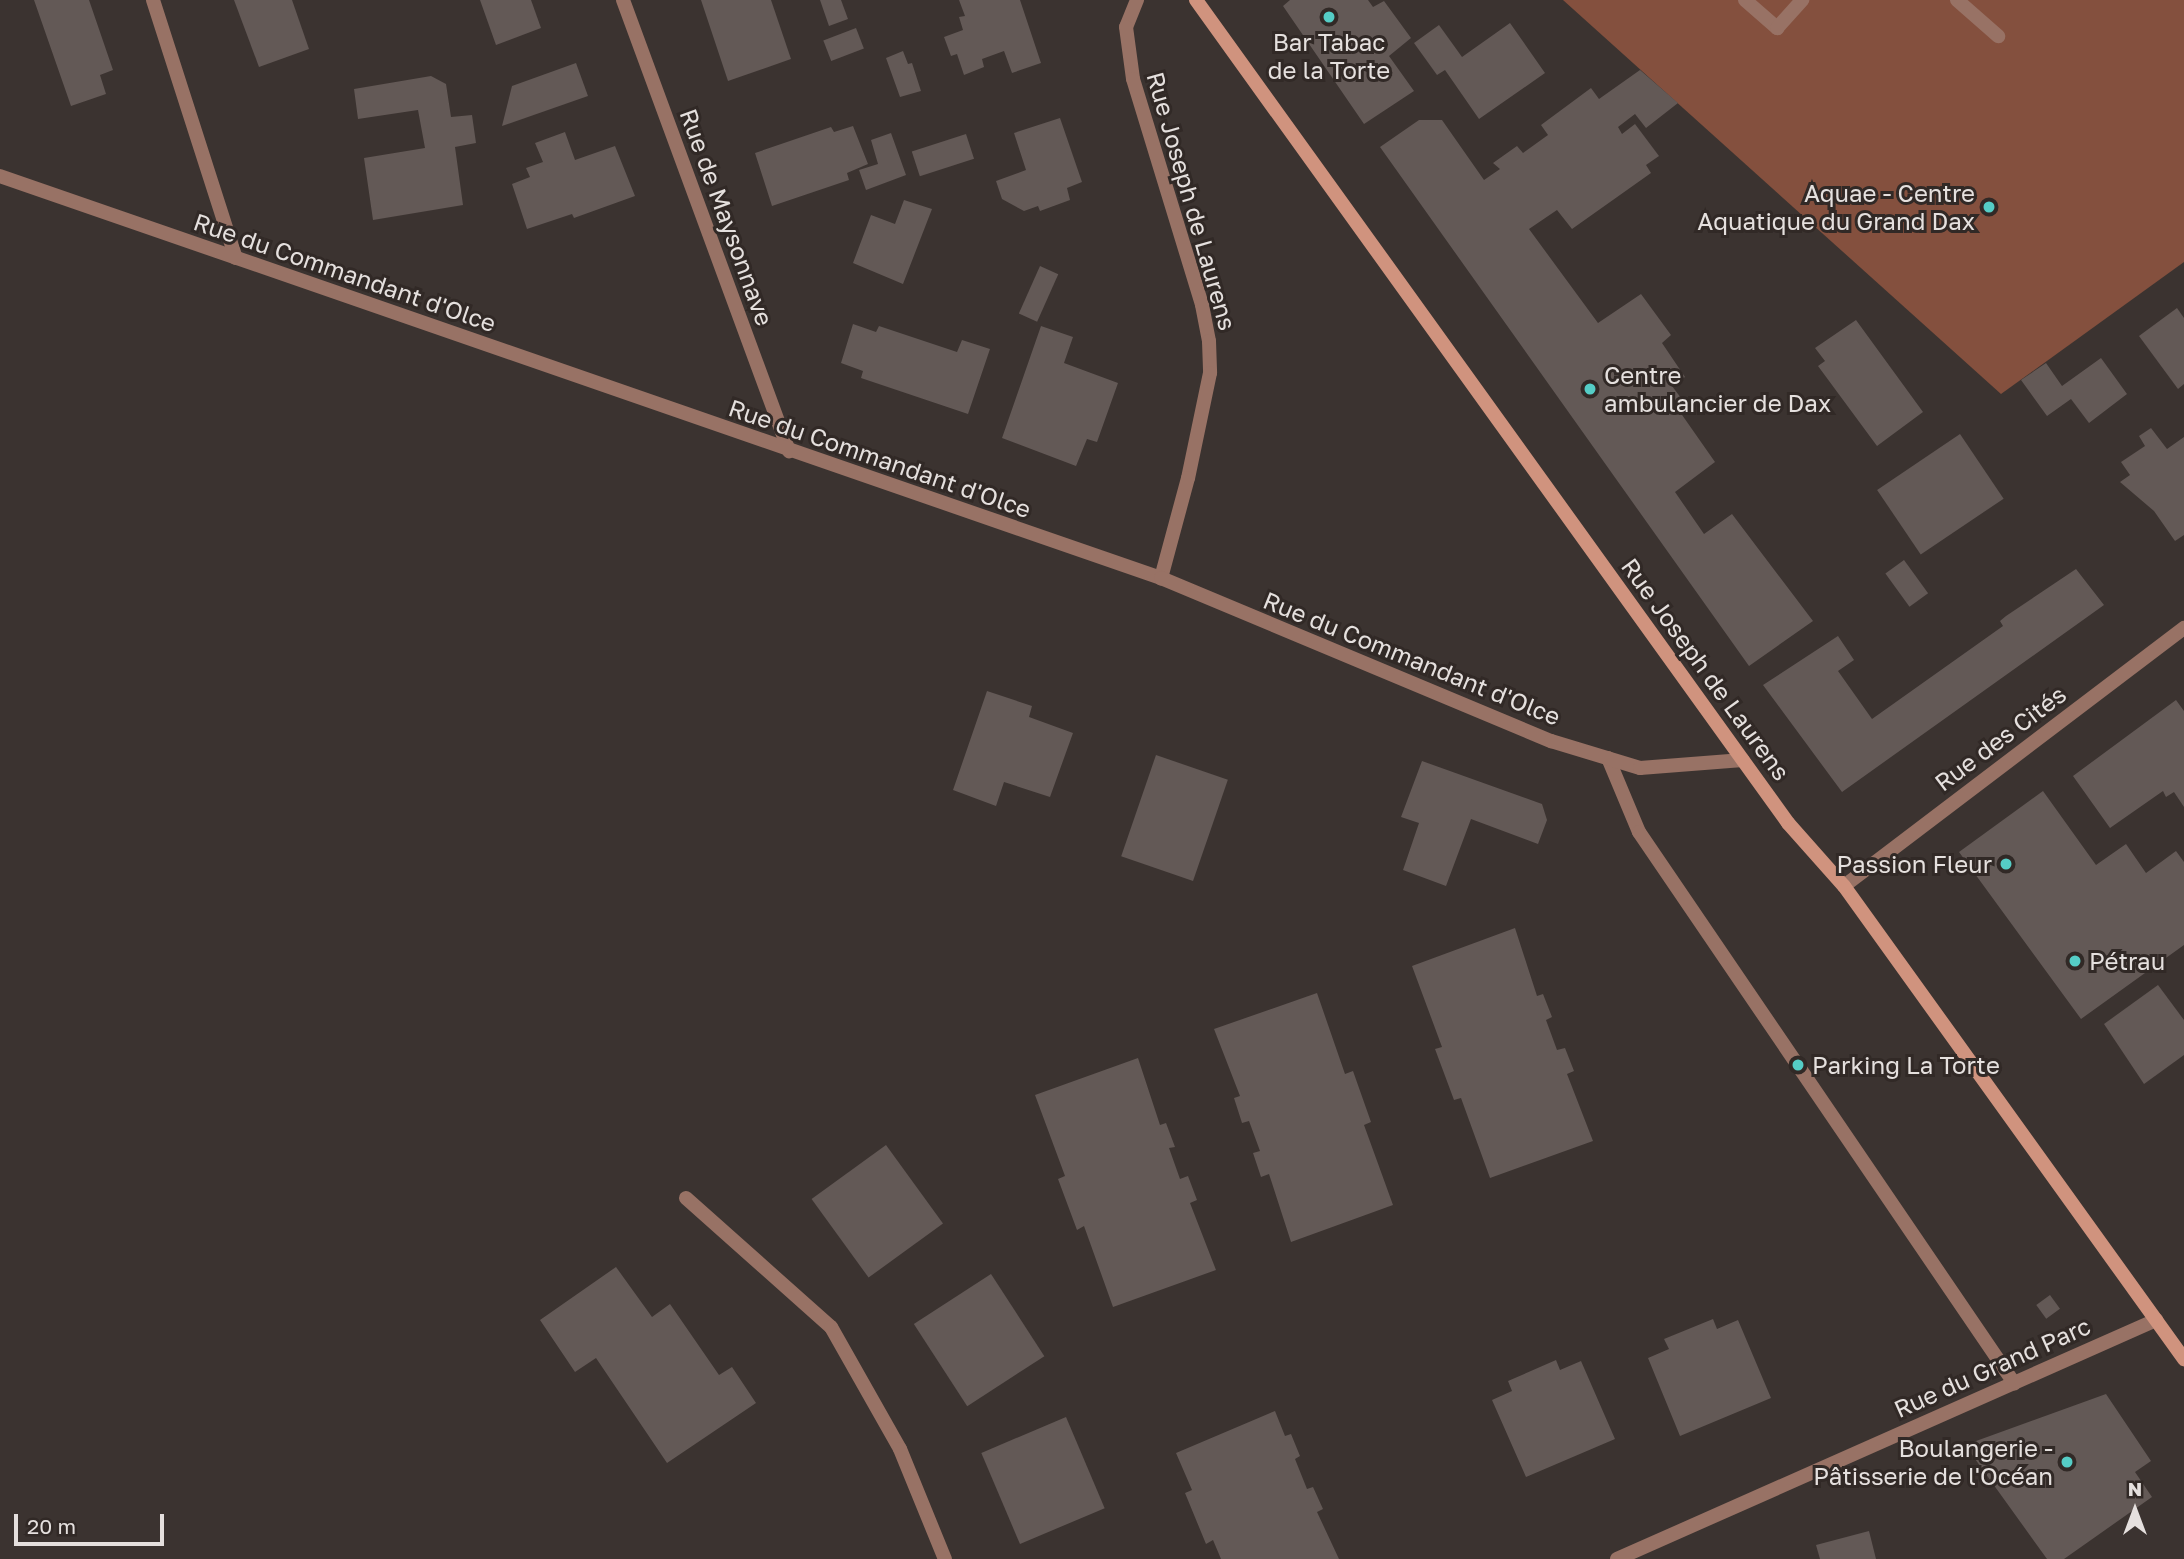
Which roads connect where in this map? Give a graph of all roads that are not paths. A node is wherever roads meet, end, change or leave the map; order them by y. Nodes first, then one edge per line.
1 (153, 0) edge
2 (623, 0) edge
3 (1137, 0) edge
4 (1196, 0) edge
5 (1745, 0) edge
6 (1802, 0) edge
7 (1957, 0) edge
8 (1998, 36) dead end
9 (0, 176) edge
10 (236, 258) junction
11 (789, 451) junction
12 (1161, 578) junction
13 (2184, 628) edge
14 (1608, 758) junction
15 (1743, 760) junction
16 (1844, 886) junction
17 (686, 1198) dead end
18 (2155, 1320) junction
19 (2184, 1359) edge
20 (2014, 1382) junction
21 (946, 1559) edge
22 (1617, 1559) edge

1 - 10 street
2 - 11 street, Rue de Maysonnave
3 - 12 street, Rue Joseph de Laurens
4 - 15 main road, Rue Joseph de Laurens
5 - 6 street
7 - 8 street
9 - 10 street, Rue du Commandant d'Olce
10 - 11 street, Rue du Commandant d'Olce
11 - 12 street, Rue du Commandant d'Olce
12 - 14 street, Rue du Commandant d'Olce
13 - 16 street, Rue des Cités
14 - 15 street, Rue du Commandant d'Olce
14 - 20 street
15 - 16 main road, Rue Joseph de Laurens
16 - 18 main road, Rue Joseph de Laurens
17 - 21 street
18 - 19 main road, Rue Joseph de Laurens
18 - 20 street, Rue du Grand Parc
20 - 22 street, Rue du Grand Parc

